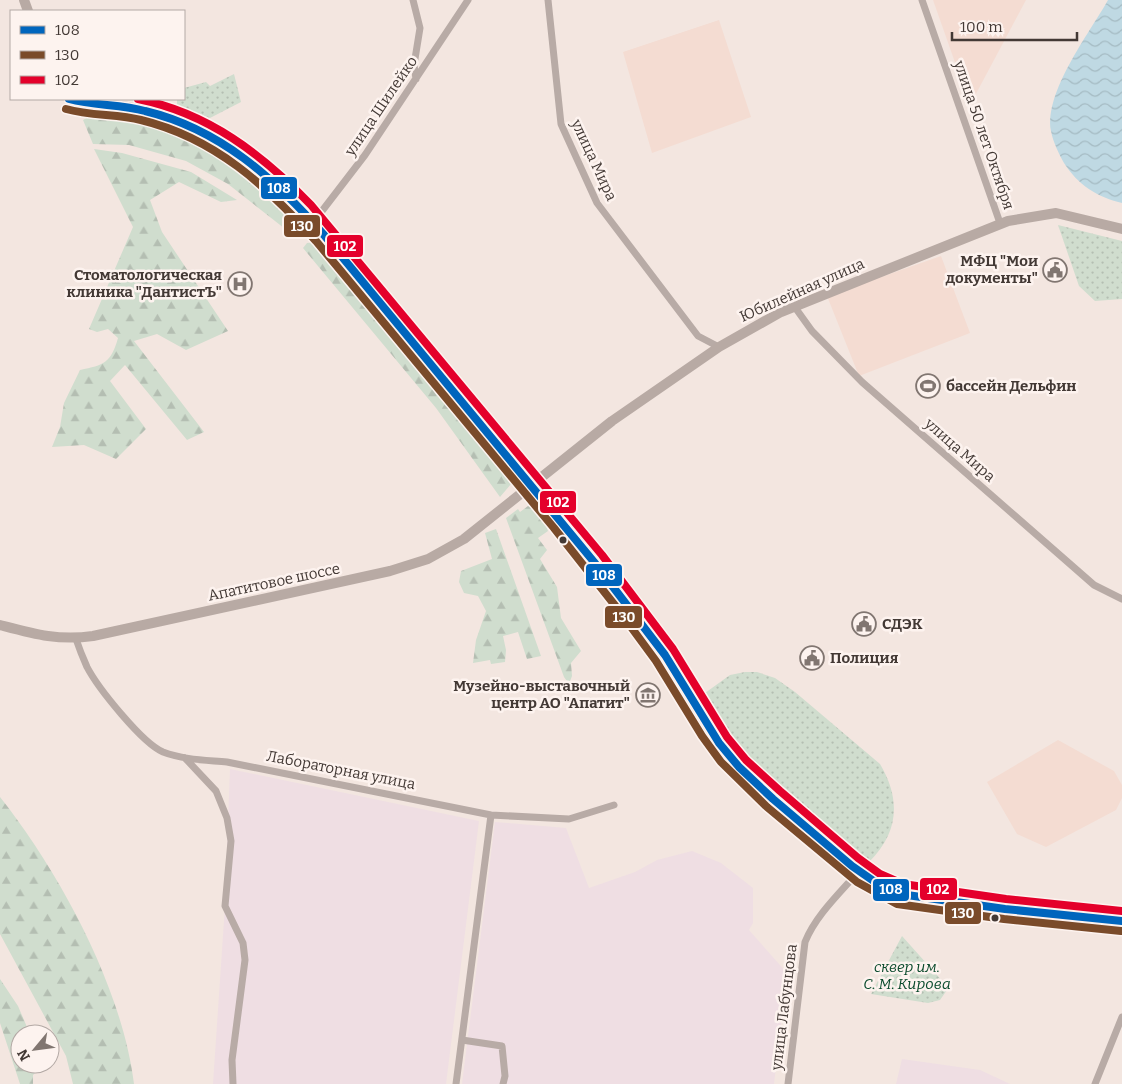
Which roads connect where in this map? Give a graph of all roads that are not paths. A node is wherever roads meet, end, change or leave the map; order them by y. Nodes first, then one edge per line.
1 (413, 0) edge
2 (468, 0) edge
3 (548, 0) edge
4 (922, 0) edge
5 (416, 79) junction
6 (76, 100) edge
7 (312, 224) junction
8 (1000, 224) junction
9 (1122, 229) edge
10 (794, 306) junction
11 (719, 347) junction
12 (531, 484) junction
13 (1122, 599) edge
14 (0, 624) edge
15 (76, 639) junction
16 (185, 758) junction
17 (614, 805) dead end
18 (491, 815) junction
19 (862, 873) junction
20 (1122, 921) edge
21 (1122, 1017) edge
22 (462, 1040) junction
23 (233, 1084) edge
24 (456, 1084) edge
25 (504, 1084) edge
26 (788, 1084) edge
27 (1095, 1084) edge

1 - 5 street
2 - 5 street, улица Шилейко
3 - 11 street, улица Мира
4 - 8 street, улица 50 лет Октября
5 - 7 street, улица Шилейко
6 - 7 street
7 - 12 street
8 - 9 street, Юбилейная улица
8 - 10 street, Юбилейная улица
10 - 11 street, Юбилейная улица
10 - 13 street, улица Мира
11 - 12 street, Юбилейная улица
12 - 15 street, Апатитовое шоссе
12 - 19 street
14 - 15 street, Апатитовое шоссе
15 - 16 street, Лабораторная улица
16 - 18 street, Лабораторная улица
16 - 23 street, Лабораторная улица
17 - 18 street, Лабораторная улица
18 - 22 street
19 - 20 street
19 - 26 street, улица Лабунцова
21 - 27 street
22 - 24 street
22 - 25 street

